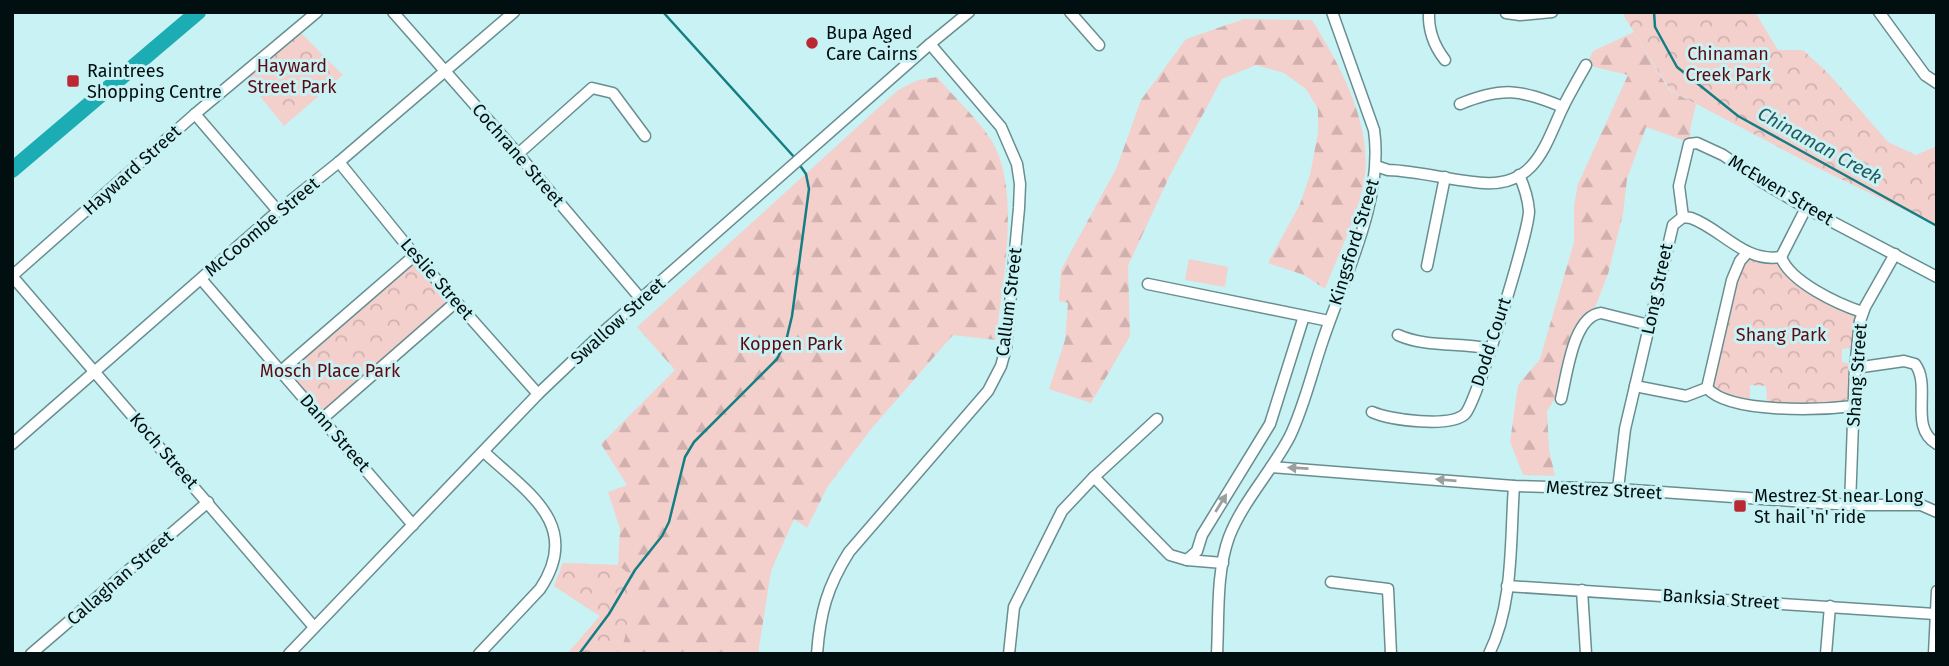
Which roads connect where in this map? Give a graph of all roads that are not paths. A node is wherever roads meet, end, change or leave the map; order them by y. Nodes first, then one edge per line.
1 (317, 12) edge
2 (393, 12) edge
3 (514, 12) edge
4 (969, 12) edge
5 (1070, 12) edge
6 (1332, 12) edge
7 (1429, 12) edge
8 (1552, 12) edge
9 (1879, 12) edge
10 (1506, 13) edge
11 (930, 44) junction
12 (1099, 45) dead end
13 (1445, 60) dead end
14 (1586, 65) dead end
15 (446, 72) junction
16 (1937, 83) edge
17 (1460, 104) dead end
18 (1563, 107) junction
19 (195, 114) junction
20 (645, 136) dead end
21 (518, 153) junction
22 (340, 162) junction
23 (1376, 166) junction
24 (1519, 175) junction
25 (1445, 177) junction
26 (1806, 208) junction
27 (278, 211) junction
28 (1683, 218) junction
29 (1747, 253) junction
30 (1895, 254) junction
31 (415, 255) junction
32 (1781, 257) junction
33 (1427, 266) dead end
34 (12, 276) edge
35 (1937, 278) edge
36 (201, 279) junction
37 (1148, 284) dead end
38 (641, 299) junction
39 (456, 302) junction
40 (1862, 312) junction
41 (1304, 316) junction
42 (1329, 321) junction
43 (1649, 324) junction
44 (1398, 335) dead end
45 (1491, 349) junction
46 (1855, 368) junction
47 (281, 371) junction
48 (95, 373) junction
49 (1635, 386) junction
50 (1707, 388) junction
51 (538, 394) junction
52 (1561, 399) dead end
53 (1854, 406) junction
54 (1372, 412) dead end
55 (323, 419) junction
56 (1157, 419) dead end
57 (12, 444) edge
58 (1937, 444) edge
59 (484, 452) junction
60 (1271, 467) junction
61 (1094, 477) junction
62 (1514, 486) junction
63 (1618, 489) junction
64 (208, 502) junction
65 (1850, 505) junction
66 (1937, 512) edge
67 (413, 525) junction
68 (1187, 560) junction
69 (1223, 563) junction
70 (1331, 582) dead end
71 (1507, 586) junction
72 (1582, 590) junction
73 (1937, 591) edge
74 (1830, 606) junction
75 (1935, 614) edge
76 (314, 627) junction
77 (31, 654) edge
78 (289, 654) edge
79 (479, 654) edge
80 (817, 654) edge
81 (1009, 654) edge
82 (1217, 654) edge
83 (1391, 654) edge
84 (1489, 654) edge
85 (1586, 654) edge
86 (1826, 654) edge
87 (1934, 654) edge

1 - 19 street, Hayward Street
2 - 15 street, Cochrane Street
3 - 15 street, McCoombe Street
4 - 11 street, Swallow Street
5 - 12 street
6 - 23 street, Kingsford Street
7 - 13 street
8 - 10 street
9 - 16 street
11 - 38 street, Swallow Street
11 - 80 street, Callum Street
14 - 18 street
15 - 21 street, Cochrane Street
15 - 22 street, McCoombe Street
17 - 18 street
18 - 24 street
19 - 27 street
19 - 34 street, Hayward Street
20 - 21 street
21 - 38 street, Cochrane Street
22 - 27 street, McCoombe Street
22 - 31 street, Leslie Street
23 - 25 street
23 - 42 street, Kingsford Street
24 - 25 street
24 - 45 street, Dodd Court
25 - 33 street
26 - 28 street, McEwen Street
26 - 30 street, McEwen Street
26 - 32 street
27 - 36 street, McCoombe Street
28 - 29 street
28 - 43 street, Long Street
29 - 32 street
29 - 50 street
30 - 35 street, McEwen Street
30 - 40 street, Shang Street
31 - 39 street, Leslie Street
31 - 47 street
32 - 40 street
34 - 48 street, Koch Street
36 - 47 street, Dann Street
36 - 48 street, McCoombe Street
37 - 41 street
38 - 51 street, Swallow Street
39 - 51 street, Leslie Street
39 - 55 street
40 - 46 street, Shang Street
41 - 42 street
68 -> 41 street, Kingsford Street
42 - 60 street, Kingsford Street
43 - 49 street, Long Street
43 - 52 street
44 - 45 street
45 - 54 street, Dodd Court
46 - 53 street, Shang Street
46 - 58 street
47 - 55 street, Dann Street
48 - 57 street, McCoombe Street
48 - 64 street, Koch Street
49 - 50 street
49 - 63 street, Long Street
50 - 53 street
51 - 59 street, Swallow Street
53 - 65 street, Shang Street
55 - 67 street, Dann Street
56 - 61 street
59 - 67 street, Swallow Street
59 - 79 street
62 -> 60 street, Mestrez Street
60 - 69 street, Kingsford Street
61 - 68 street
61 - 81 street
62 - 63 street, Mestrez Street
62 - 71 street
63 - 65 street, Mestrez Street
64 - 76 street, Koch Street
64 - 77 street, Callaghan Street
65 - 66 street, Mestrez Street
67 - 76 street, Swallow Street
68 - 69 street
69 - 82 street, Kingsford Street
70 - 83 street
71 - 72 street, Banksia Street
71 - 84 street
72 - 74 street, Banksia Street
72 - 85 street
73 - 75 street
74 - 75 street, Banksia Street
74 - 86 street
75 - 87 street
76 - 78 street, Swallow Street

